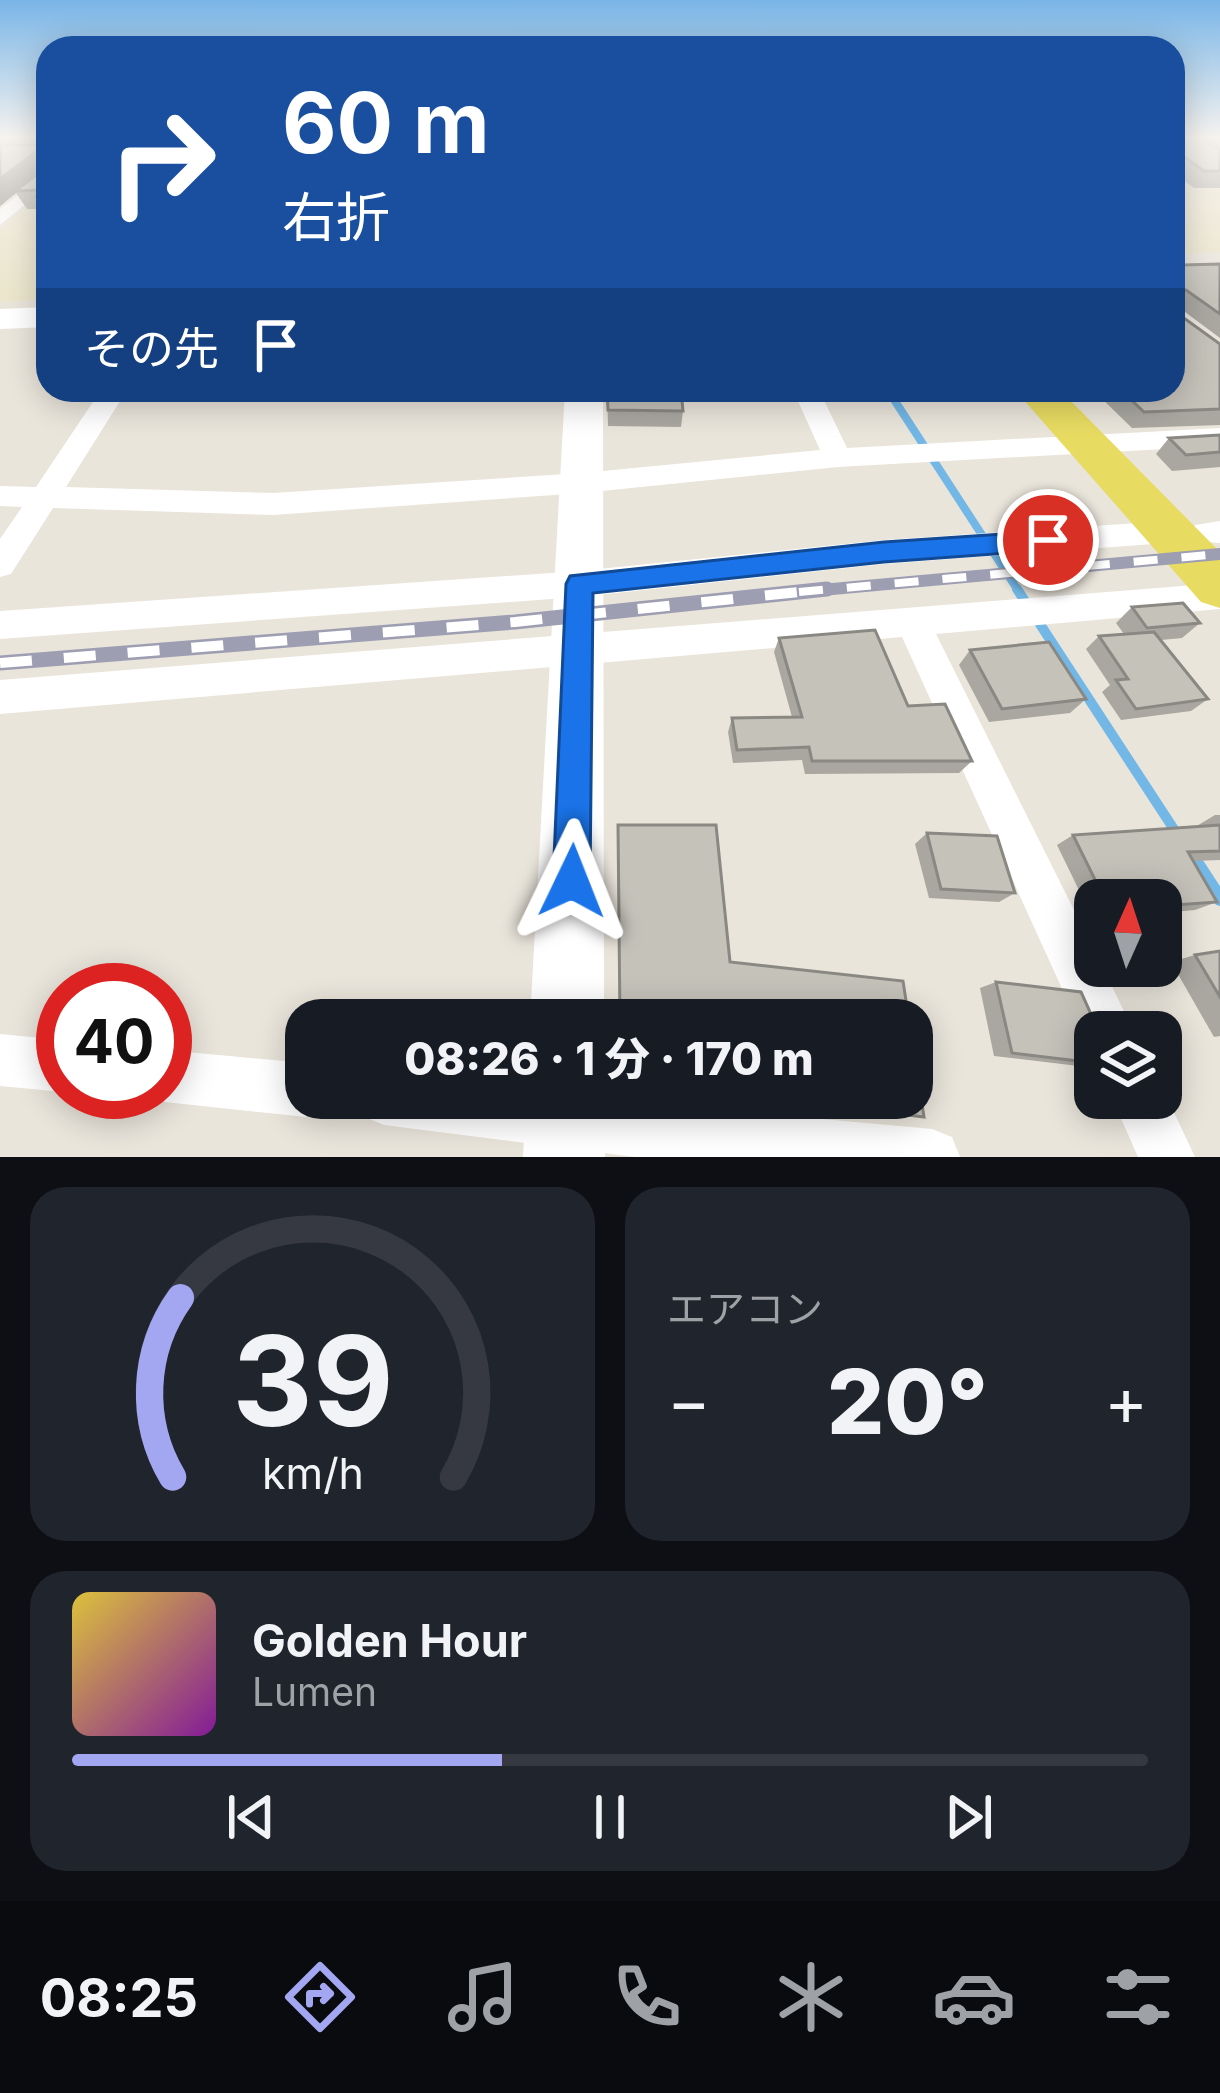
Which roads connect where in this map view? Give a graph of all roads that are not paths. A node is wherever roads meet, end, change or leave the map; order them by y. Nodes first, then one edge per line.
1 (30, 192) edge
2 (0, 219) edge
3 (36, 317) edge
4 (0, 319) edge
5 (106, 402) edge
6 (584, 402) edge
7 (812, 402) edge
8 (1050, 402) edge
9 (1074, 402) edge
10 (1220, 437) edge
11 (1102, 445) junction
12 (838, 458) junction
13 (582, 483) junction
14 (0, 496) edge
15 (44, 496) junction
16 (1203, 536) edge
17 (0, 565) edge
18 (579, 584) junction
19 (1220, 592) edge
20 (911, 619) junction
21 (0, 625) edge
22 (578, 649) junction
23 (0, 697) edge
24 (569, 999) edge
25 (1098, 1011) edge
26 (0, 1060) edge
27 (36, 1063) edge
28 (192, 1079) edge
29 (285, 1088) edge
30 (519, 1119) edge
31 (1149, 1119) edge
32 (564, 1126) edge
33 (932, 1157) edge
34 (1167, 1157) edge

1 - 2 street
3 - 4 street
5 - 15 street
6 - 13 street
7 - 12 street
8 - 11 main road
9 - 11 main road
10 - 11 street
11 - 12 street
11 - 16 main road
12 - 13 street
13 - 15 street
13 - 18 street
14 - 15 street
15 - 17 street
16 - 18 street
16 - 19 main road
18 - 21 street
18 - 22 street
19 - 20 street
20 - 22 street
20 - 25 street
22 - 23 street
22 - 24 street
26 - 27 street
28 - 29 street
30 - 32 street
31 - 34 street
32 - 33 street

